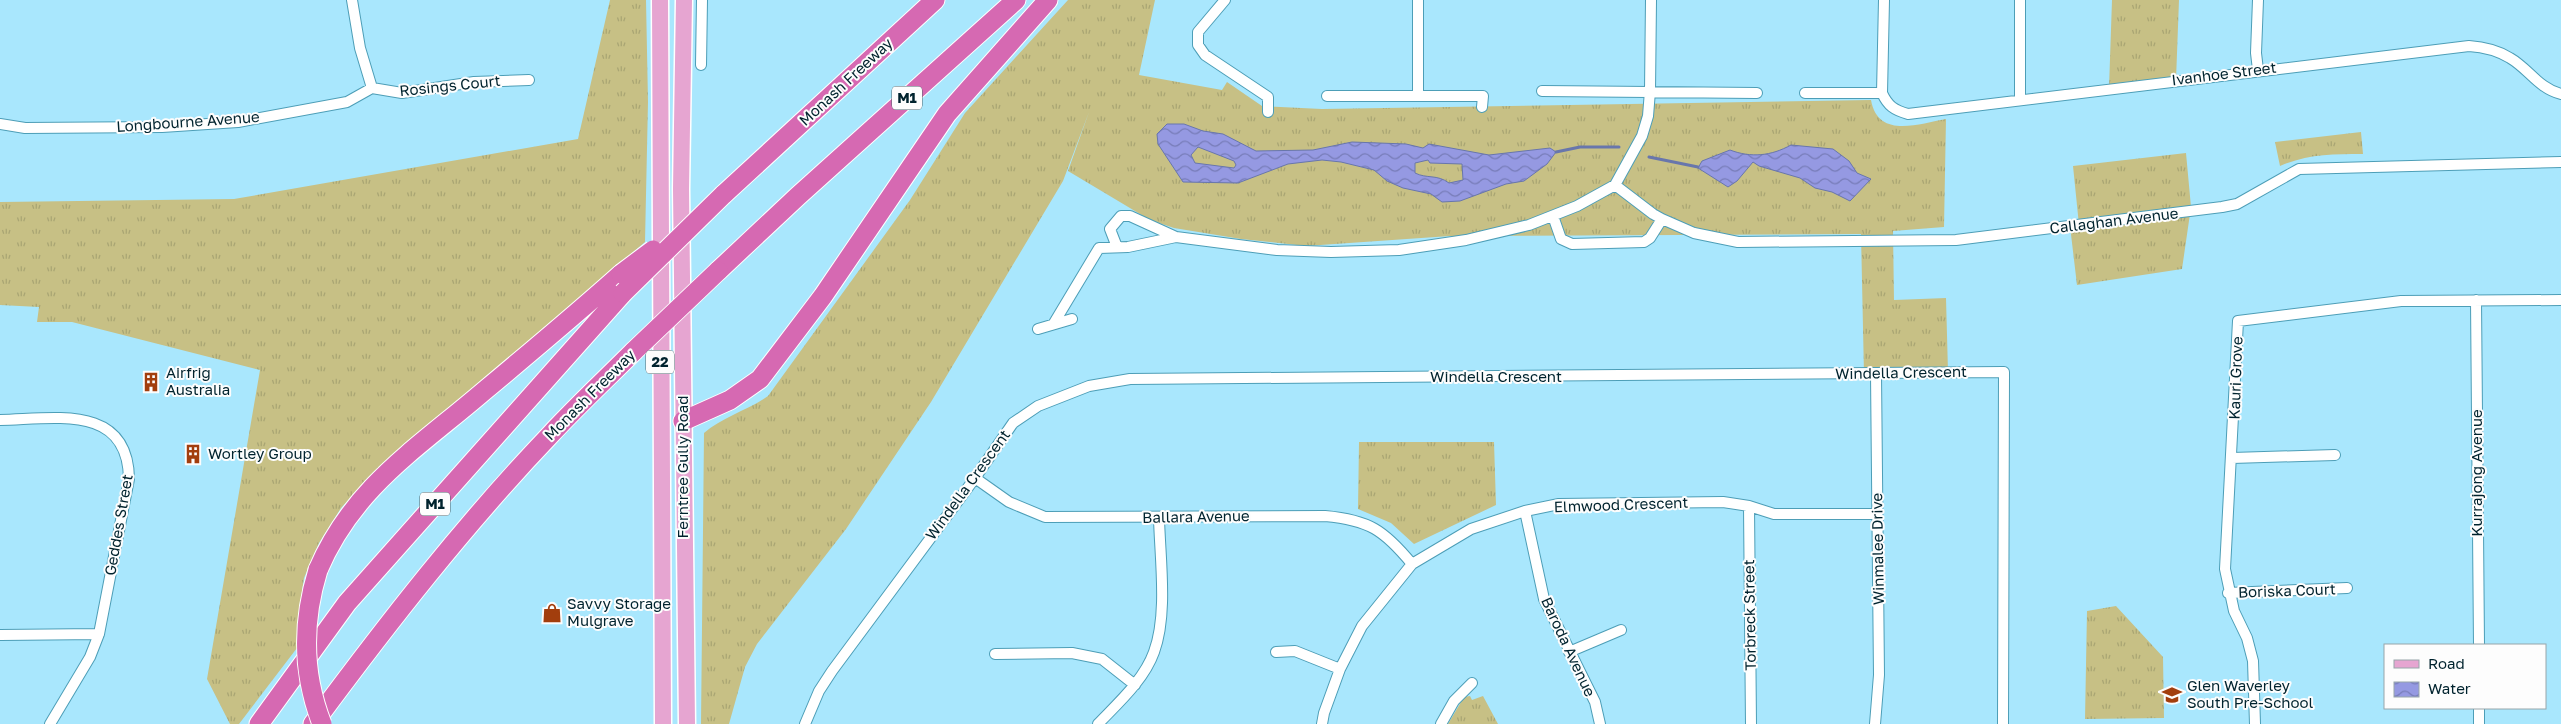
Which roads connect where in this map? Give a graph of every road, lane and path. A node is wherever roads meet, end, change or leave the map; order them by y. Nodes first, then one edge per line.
1 (352, 0) edge
2 (660, 0) edge
3 (684, 0) edge
4 (702, 0) edge
5 (935, 0) edge
6 (1016, 0) edge
7 (1048, 0) edge
8 (1224, 0) edge
9 (1418, 0) edge
10 (1652, 0) edge
11 (1884, 0) edge
12 (2020, 0) edge
13 (2258, 0) edge
14 (701, 65) dead end
15 (2258, 70) junction
16 (529, 80) dead end
17 (372, 88) junction
18 (1650, 91) junction
19 (1542, 92) dead end
20 (1882, 92) junction
21 (1757, 93) dead end
22 (1805, 93) dead end
23 (2561, 94) edge
24 (1418, 95) junction
25 (1327, 96) dead end
26 (2020, 100) junction
27 (1482, 107) dead end
28 (1268, 112) dead end
29 (0, 124) edge
30 (2561, 162) edge
31 (1615, 184) junction
32 (723, 196) junction
33 (1553, 216) junction
34 (1662, 219) junction
35 (1110, 229) junction
36 (1176, 237) junction
37 (1117, 247) junction
38 (1099, 248) junction
39 (2476, 300) junction
40 (2561, 300) edge
41 (1072, 319) dead end
42 (1054, 323) junction
43 (1038, 329) dead end
44 (1876, 374) junction
45 (0, 420) edge
46 (683, 421) junction
47 (2335, 455) dead end
48 (2232, 458) junction
49 (975, 478) junction
50 (1749, 506) junction
51 (1525, 511) junction
52 (1877, 514) junction
53 (1159, 518) junction
54 (1412, 564) junction
55 (2347, 588) dead end
56 (2228, 593) junction
57 (1620, 630) dead end
58 (0, 634) edge
59 (99, 634) junction
60 (2479, 644) edge
61 (1276, 652) dead end
62 (1569, 652) junction
63 (995, 654) dead end
64 (1340, 669) junction
65 (1472, 683) dead end
66 (1134, 685) junction
67 (2479, 709) edge
68 (50, 724) edge
69 (259, 724) edge
70 (314, 724) edge
71 (322, 724) edge
72 (663, 724) edge
73 (687, 724) edge
74 (804, 724) edge
75 (1098, 724) edge
76 (1322, 724) edge
77 (1441, 724) edge
78 (1600, 724) edge
79 (1751, 724) edge
80 (1875, 724) edge
81 (2003, 724) edge
82 (2255, 724) edge
83 (2479, 724) edge

1 - 17 street
2 - 72 main road, Ferntree Gully Road / 22
3 - 46 main road, Ferntree Gully Road / 22
4 - 14 street
5 - 32 highway, Monash Freeway / M1
6 - 70 highway, Monash Freeway / M1, bridge
7 - 46 highway
8 - 28 street
9 - 24 street
10 - 18 street
11 - 20 street
12 - 26 street
13 - 15 street
15 - 23 street, Ivanhoe Street
15 - 26 street, Ivanhoe Street
16 - 17 street, Rosings Court
17 - 29 street, Longbourne Avenue
18 - 19 street
18 - 21 street
18 - 31 street
20 - 22 street
20 - 26 street, Ivanhoe Street
24 - 25 street
24 - 27 street
30 - 34 street, Callaghan Avenue
31 - 33 street
31 - 34 street, Callaghan Avenue
32 - 69 highway, Monash Freeway / M1, bridge
32 - 71 highway, bridge
33 - 34 street
33 - 36 street
35 - 36 street
35 - 37 street
35 - 38 street
36 - 37 street
37 - 38 street
38 - 42 street
39 - 40 street, Kauri Grove
39 - 48 street, Kauri Grove
39 - 60 street, Kurrajong Avenue
41 - 42 street
42 - 43 street
44 - 49 street, Windella Crescent
44 - 52 street, Winmalee Drive
44 - 81 street, Windella Crescent
45 - 59 street, Geddes Street
46 - 73 main road, Ferntree Gully Road / 22
47 - 48 street
48 - 56 street, Kauri Grove
49 - 53 street, Ballara Avenue
49 - 74 street, Windella Crescent
50 - 51 street, Elmwood Crescent
50 - 52 street, Elmwood Crescent
50 - 79 street, Torbreck Street
51 - 54 street, Elmwood Crescent
51 - 62 street, Baroda Avenue
52 - 80 street, Winmalee Drive
53 - 54 street, Ballara Avenue
53 - 66 street
54 - 64 street, Elmwood Crescent
55 - 56 street, Boriska Court
56 - 82 street, Kauri Grove
57 - 62 street
58 - 59 street
59 - 68 street, Geddes Street
61 - 64 street
62 - 78 street, Baroda Avenue
63 - 66 street
64 - 76 street, Elmwood Crescent
65 - 77 street
66 - 75 street
67 - 83 street

